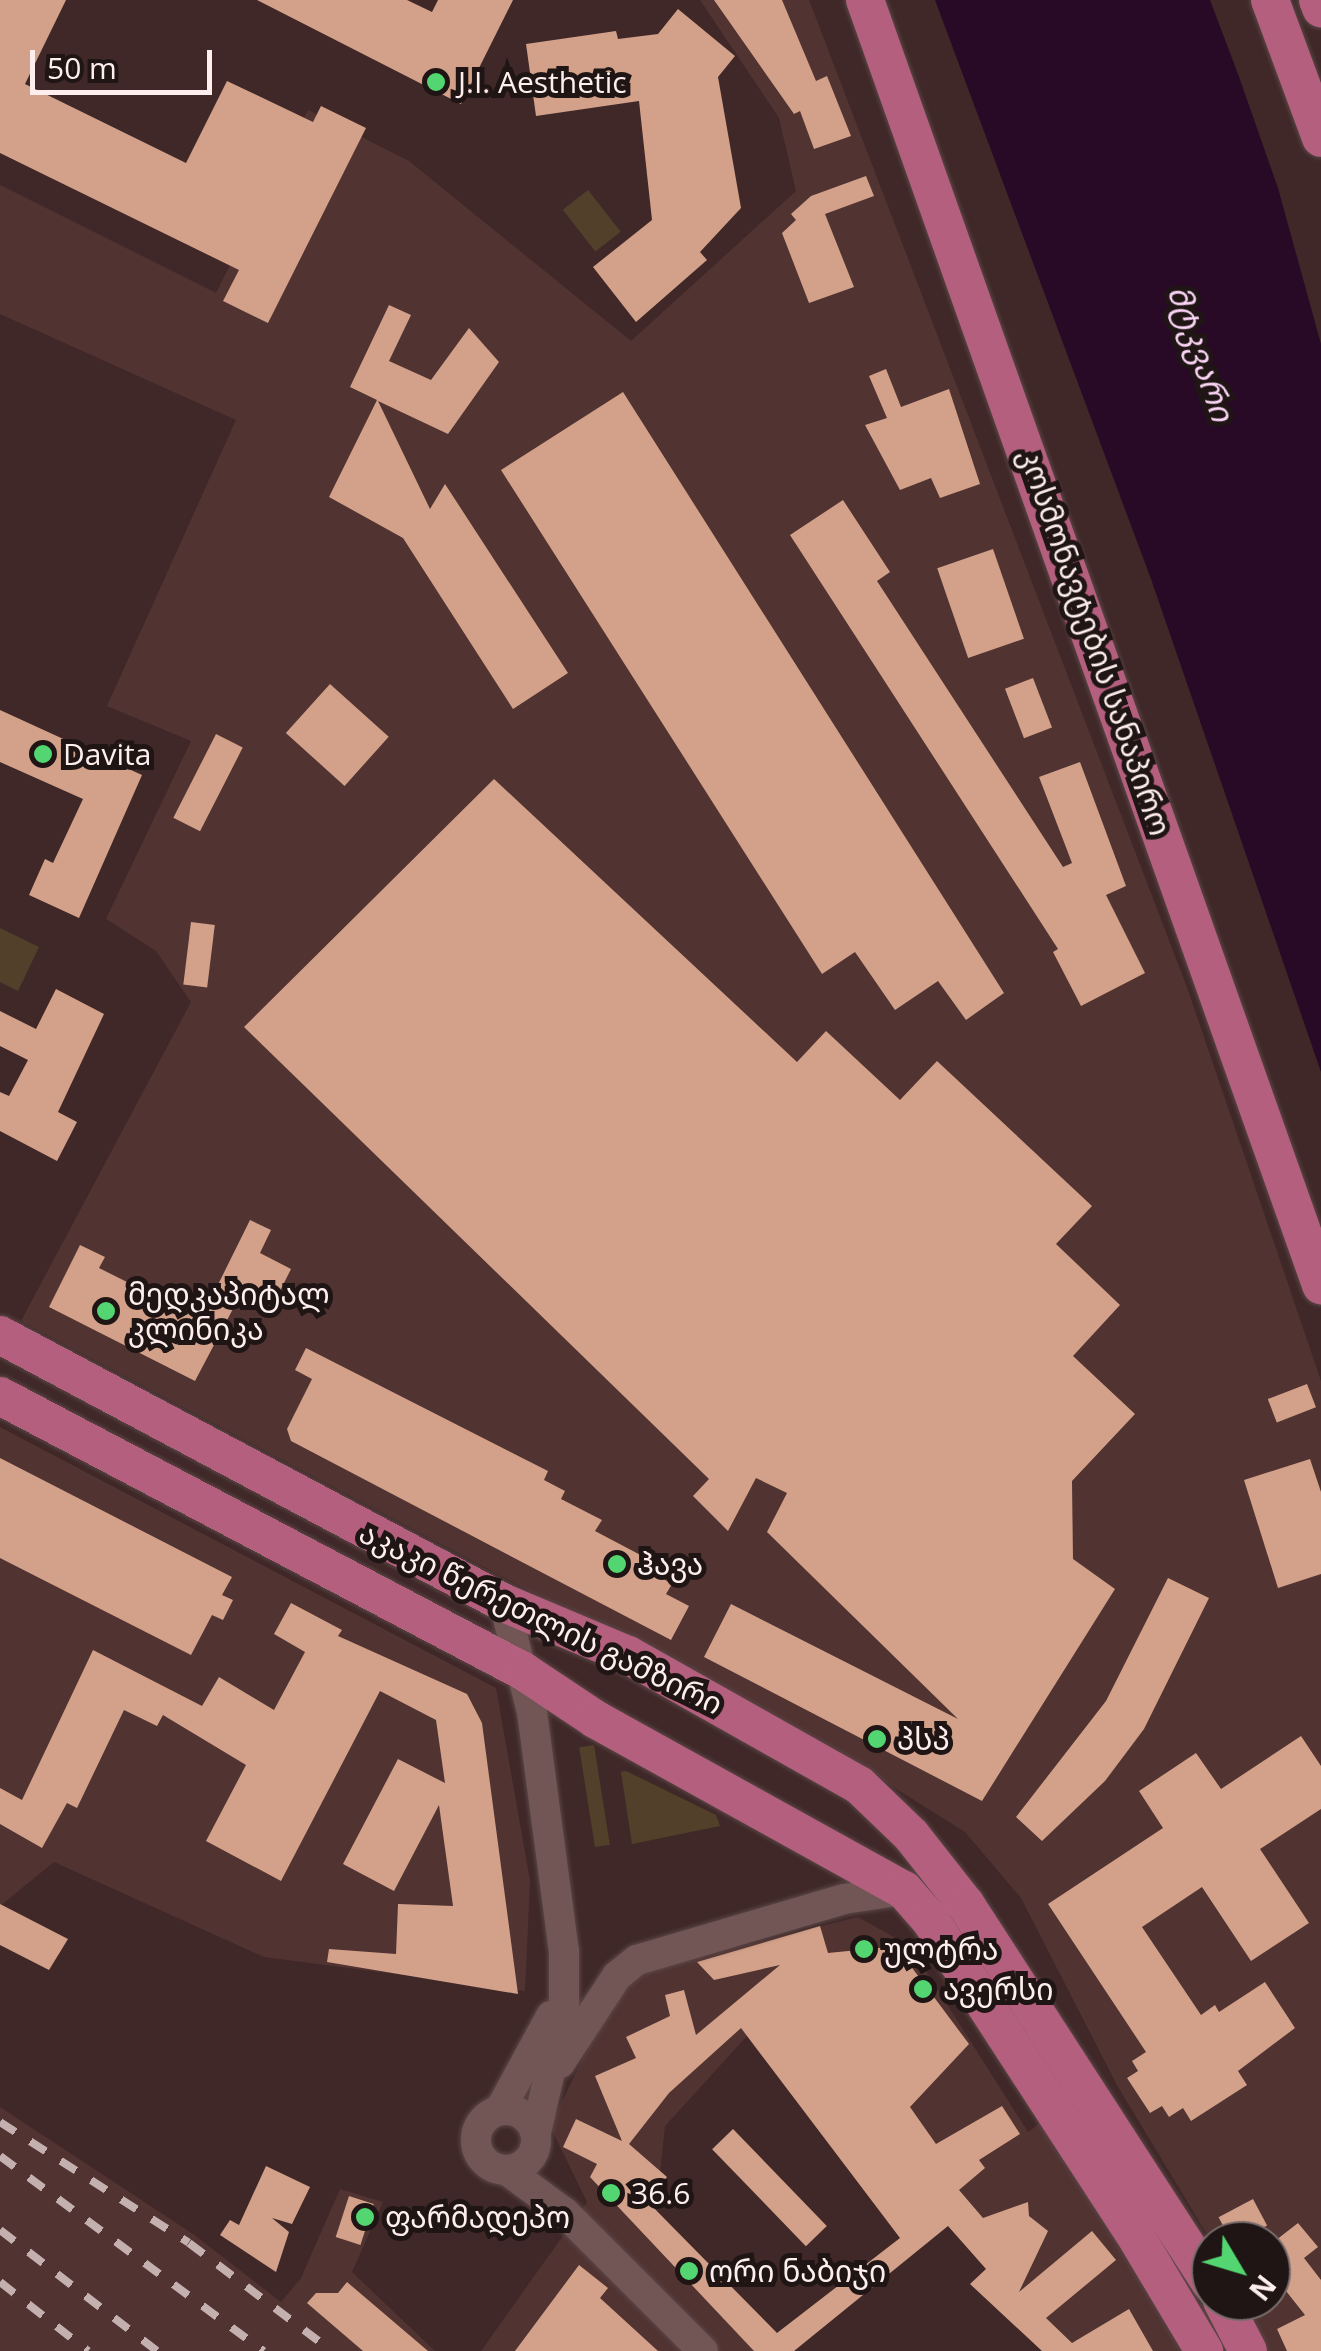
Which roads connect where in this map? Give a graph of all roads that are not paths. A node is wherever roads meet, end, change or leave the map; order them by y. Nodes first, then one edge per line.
1 (865, 0) edge
2 (1270, 0) edge
3 (1318, 0) edge
4 (1321, 8) edge
5 (1321, 138) edge
6 (1321, 1285) edge
7 (0, 1336) edge
8 (0, 1396) edge
9 (504, 1603) junction
10 (522, 1672) junction
11 (904, 1890) junction
12 (564, 1979) junction
13 (551, 2078) junction
14 (500, 2110) junction
15 (535, 2141) junction
16 (508, 2171) junction
17 (565, 2213) junction
18 (1191, 2252) edge
19 (1232, 2321) edge
20 (703, 2351) edge
21 (1204, 2351) edge
22 (1248, 2351) edge

1 - 6 main road, კოსმონავტების სანაპირო
2 - 5 main road
3 - 4 main road
7 - 9 main road, აკაკი წერეთლის გამზირი
8 - 10 main road, აკაკი წერეთლის გამზირი
9 - 10 street
9 - 18 main road, აკაკი წერეთლის გამზირი
10 - 11 main road, აკაკი წერეთლის გამზირი
10 - 12 street
11 - 13 street
11 - 21 main road, აკაკი წერეთლის გამზირი
12 - 13 street
12 - 14 street
13 - 15 street
14 - 15 street
14 - 16 street
15 - 16 street
15 - 17 street
16 - 17 street
17 - 20 street
19 - 22 main road

